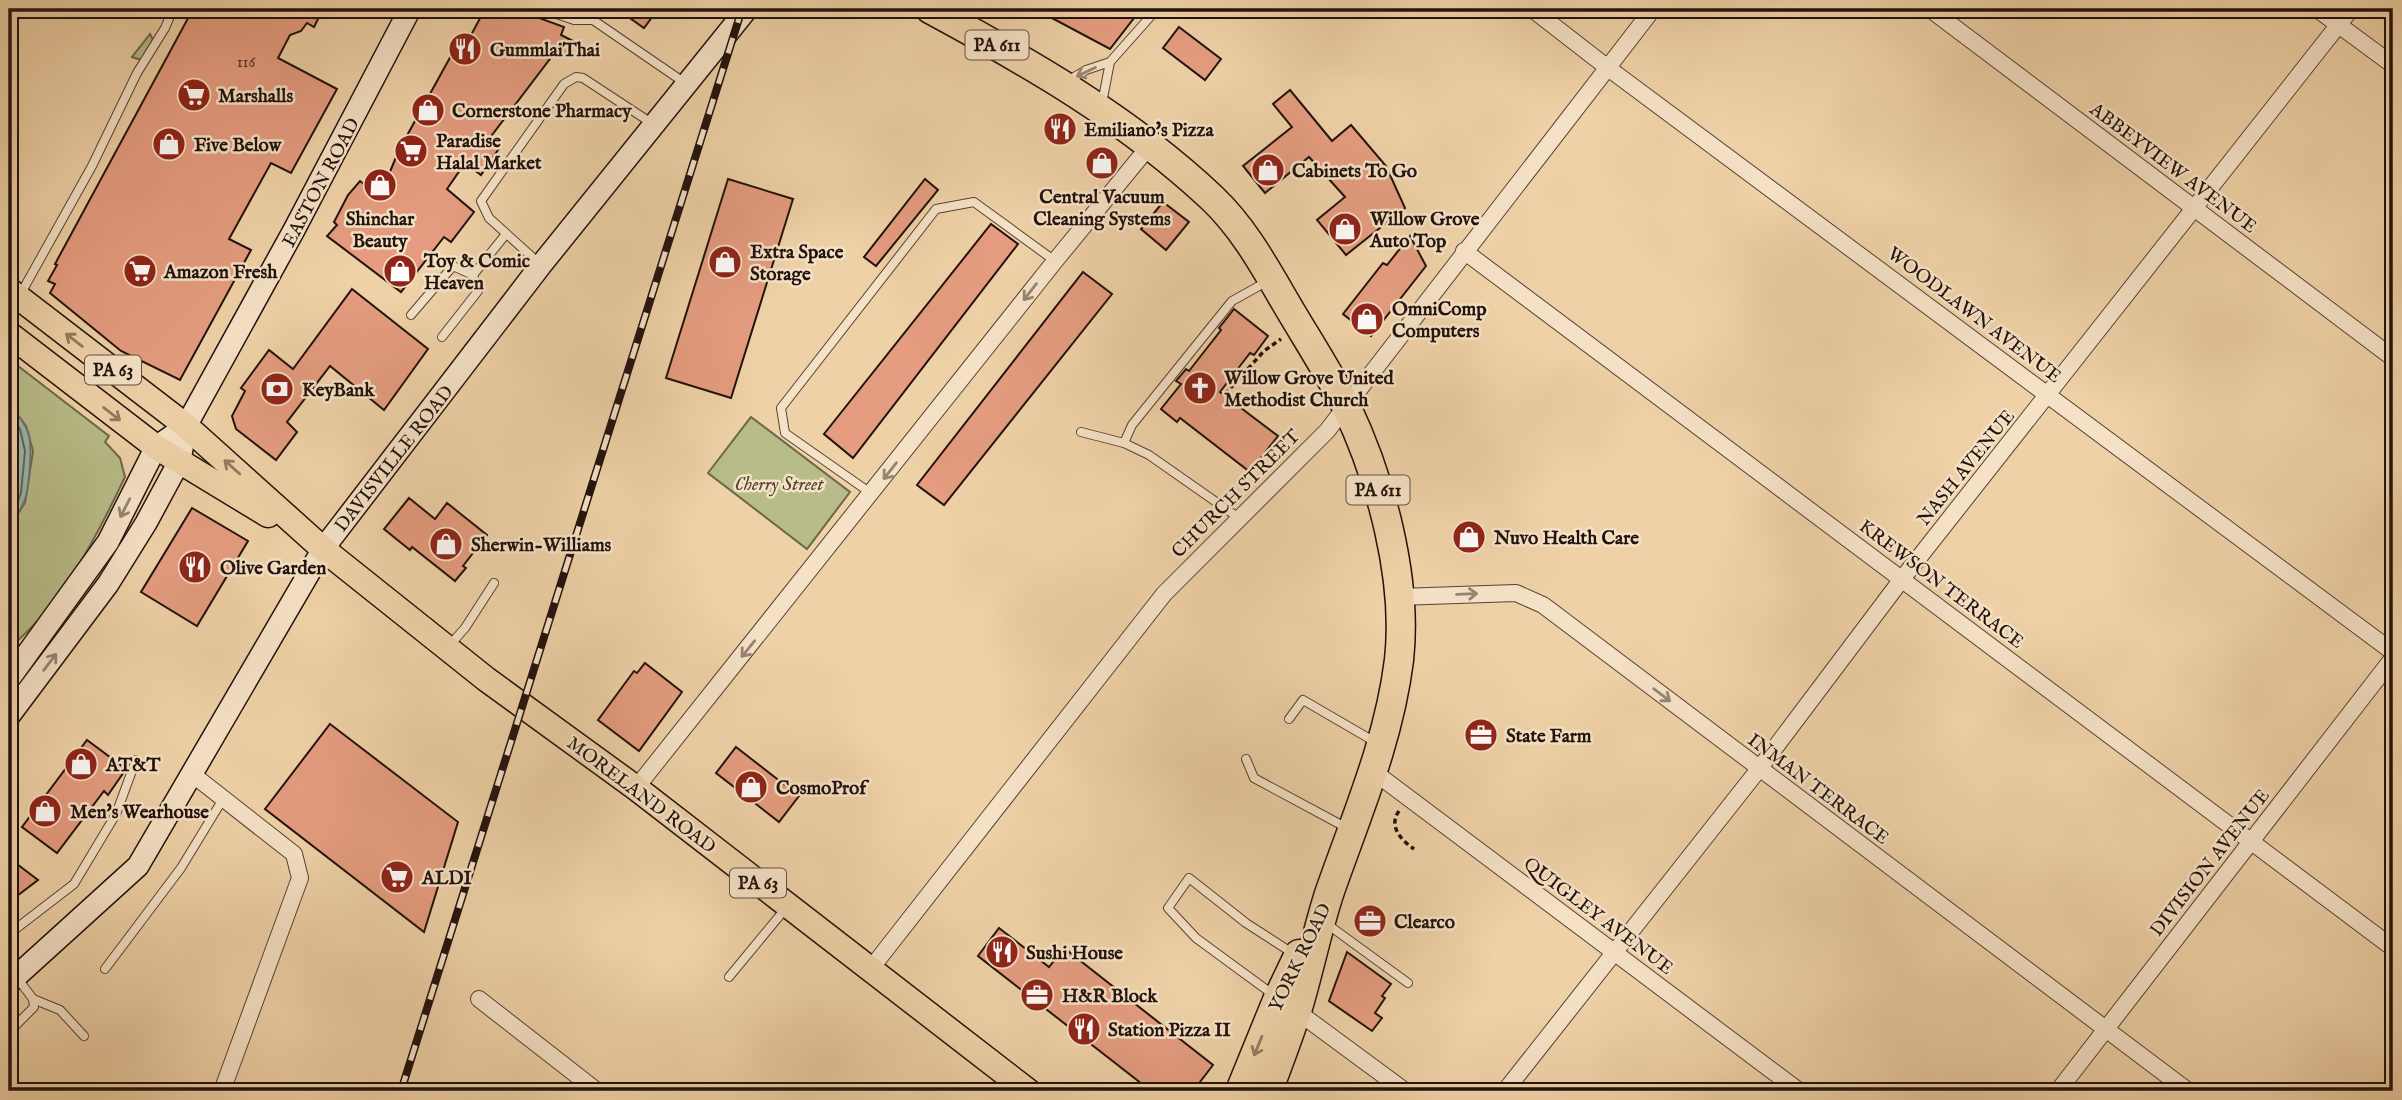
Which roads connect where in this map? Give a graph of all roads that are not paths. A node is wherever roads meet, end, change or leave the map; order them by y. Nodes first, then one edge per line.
1 (173, 9) edge
2 (410, 9) edge
3 (541, 9) edge
4 (747, 9) edge
5 (930, 9) edge
6 (1157, 9) edge
7 (1532, 9) edge
8 (1653, 9) edge
9 (1930, 9) edge
10 (2317, 9) edge
11 (2351, 9) edge
12 (2339, 25) junction
13 (1110, 62) junction
14 (2393, 65) edge
15 (1608, 68) junction
16 (685, 83) junction
17 (1063, 84) junction
18 (1108, 113) junction
19 (653, 124) junction
20 (1151, 144) junction
21 (2193, 209) junction
22 (506, 234) junction
23 (1464, 251) junction
24 (1055, 261) junction
25 (541, 265) junction
26 (473, 275) junction
27 (1272, 279) junction
28 (13, 294) edge
29 (411, 315) dead end
30 (9, 334) edge
31 (442, 337) dead end
32 (2393, 358) edge
33 (2049, 395) junction
34 (1345, 405) junction
35 (186, 426) junction
36 (1081, 432) dead end
37 (1124, 443) junction
38 (156, 447) junction
39 (180, 460) junction
40 (872, 494) junction
41 (1239, 519) junction
42 (323, 549) junction
43 (1902, 579) junction
44 (494, 583) dead end
45 (1399, 597) junction
46 (447, 648) junction
47 (2393, 652) edge
48 (2393, 658) edge
49 (9, 679) edge
50 (9, 716) edge
51 (1289, 719) dead end
52 (1246, 759) dead end
53 (1378, 759) junction
54 (136, 760) dead end
55 (1759, 769) junction
56 (192, 775) junction
57 (636, 789) junction
58 (223, 799) junction
59 (1353, 831) junction
60 (2251, 843) junction
61 (788, 906) junction
62 (1325, 908) junction
63 (9, 934) edge
64 (2393, 948) edge
65 (1613, 953) junction
66 (1298, 957) junction
67 (105, 969) dead end
68 (869, 971) junction
69 (729, 976) dead end
70 (12, 980) edge
71 (1408, 983) dead end
72 (33, 999) junction
73 (479, 999) dead end
74 (1287, 1004) junction
75 (2105, 1029) junction
76 (9, 1032) edge
77 (84, 1036) dead end
78 (222, 1091) edge
79 (597, 1091) edge
80 (1028, 1091) edge
81 (1240, 1091) edge
82 (1268, 1091) edge
83 (1405, 1091) edge
84 (1505, 1091) edge
85 (1799, 1091) edge
86 (2058, 1091) edge
87 (2188, 1091) edge

1 - 28 lane
2 - 35 street, EASTON ROAD
3 - 16 lane
4 - 16 street, DAVISVILLE ROAD
5 - 17 highway, PA 611
6 - 13 lane
7 - 15 street, WOODLAWN AVENUE
8 - 15 street, CHURCH STREET
9 - 21 street, ABBEYVIEW AVENUE
10 - 12 street
11 - 12 street, NASH AVENUE
12 - 14 street
12 - 21 street, NASH AVENUE
13 -> 17 lane
13 - 18 lane
15 - 23 street, CHURCH STREET
15 - 33 street, WOODLAWN AVENUE
16 - 19 street, DAVISVILLE ROAD
17 - 18 highway, PA 611
18 - 20 highway, PA 611
19 - 22 lane
19 - 25 street, DAVISVILLE ROAD
20 - 24 street
20 - 27 highway, PA 611
21 - 32 street, ABBEYVIEW AVENUE
21 - 33 street, NASH AVENUE
22 - 25 lane
22 - 26 lane
23 - 34 street, CHURCH STREET
23 - 43 street, KREWSON TERRACE
24 -> 40 street
24 - 40 lane
25 - 42 street, DAVISVILLE ROAD
26 - 29 lane
26 - 31 lane
27 - 34 highway, PA 611
27 - 37 lane
35 -> 28 main road, PA 63
30 -> 38 main road, PA 63
33 - 43 street, NASH AVENUE
33 - 47 street, WOODLAWN AVENUE
34 - 41 street, CHURCH STREET
34 - 45 highway, PA 611
35 - 38 street, EASTON ROAD
35 - 39 street, EASTON ROAD
42 -> 35 main road, PA 63
36 - 37 lane
37 - 41 lane
38 - 39 main road, PA 63
38 -> 49 street, EASTON ROAD
39 - 42 main road, PA 63
50 -> 39 street, EASTON ROAD
40 -> 57 street
41 - 68 street, CHURCH STREET
42 - 46 main road, MORELAND ROAD / PA 63
42 - 56 street, DAVISVILLE ROAD
43 - 55 street, NASH AVENUE
43 - 60 street, KREWSON TERRACE
44 - 46 lane
45 - 53 highway, PA 611
45 -> 55 street, INMAN TERRACE
46 - 57 main road, MORELAND ROAD / PA 63
48 - 60 street, DIVISION AVENUE
51 - 53 lane
52 - 59 lane
53 - 59 highway, PA 611
53 - 65 street, QUIGLEY AVENUE
54 - 63 lane
55 - 65 street, NASH AVENUE
55 - 75 street, INMAN TERRACE
56 - 58 street
56 - 70 street, DAVISVILLE ROAD
57 - 61 main road, MORELAND ROAD / PA 63
58 - 67 lane
58 - 78 street
59 - 62 highway, PA 611
60 - 64 street, KREWSON TERRACE
60 - 75 street, DIVISION AVENUE
61 - 68 main road, MORELAND ROAD / PA 63
61 - 69 lane
62 - 66 highway, YORK ROAD / PA 611
62 - 71 lane
62 - 74 highway, YORK ROAD / PA 611
65 - 84 street, NASH AVENUE
65 - 85 street, QUIGLEY AVENUE
66 - 74 highway, YORK ROAD / PA 611
66 - 74 lane
68 - 80 main road, MORELAND ROAD / PA 63
70 - 72 lane
72 - 76 lane
72 - 77 lane
73 - 79 street
74 -> 81 highway, YORK ROAD / PA 611
74 - 82 highway, YORK ROAD / PA 611
74 - 83 street
75 - 86 street, DIVISION AVENUE
75 - 87 street, INMAN TERRACE

